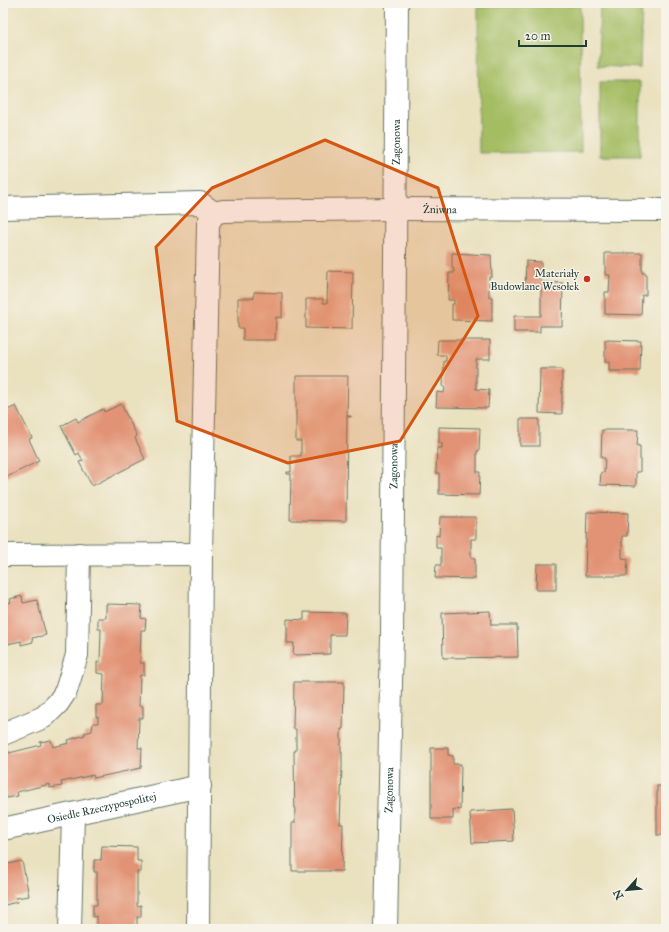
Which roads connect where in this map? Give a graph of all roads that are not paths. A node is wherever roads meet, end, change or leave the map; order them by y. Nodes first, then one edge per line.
1 (398, 3) edge
2 (3, 208) edge
3 (395, 209) junction
4 (666, 210) edge
5 (214, 213) junction
6 (79, 554) junction
7 (202, 554) junction
8 (3, 555) edge
9 (3, 734) edge
10 (200, 786) junction
11 (73, 815) junction
12 (3, 829) edge
13 (70, 929) edge
14 (198, 929) edge
15 (386, 929) edge

1 - 3 street, Zagonowa
2 - 5 street
3 - 4 street, Żniwna
3 - 5 street, Żniwna
3 - 15 street, Zagonowa
5 - 7 street
6 - 7 street
6 - 8 street
6 - 9 street
7 - 10 street
10 - 11 street, Osiedle Rzeczypospolitej
10 - 14 street
11 - 12 street, Osiedle Rzeczypospolitej
11 - 13 street

